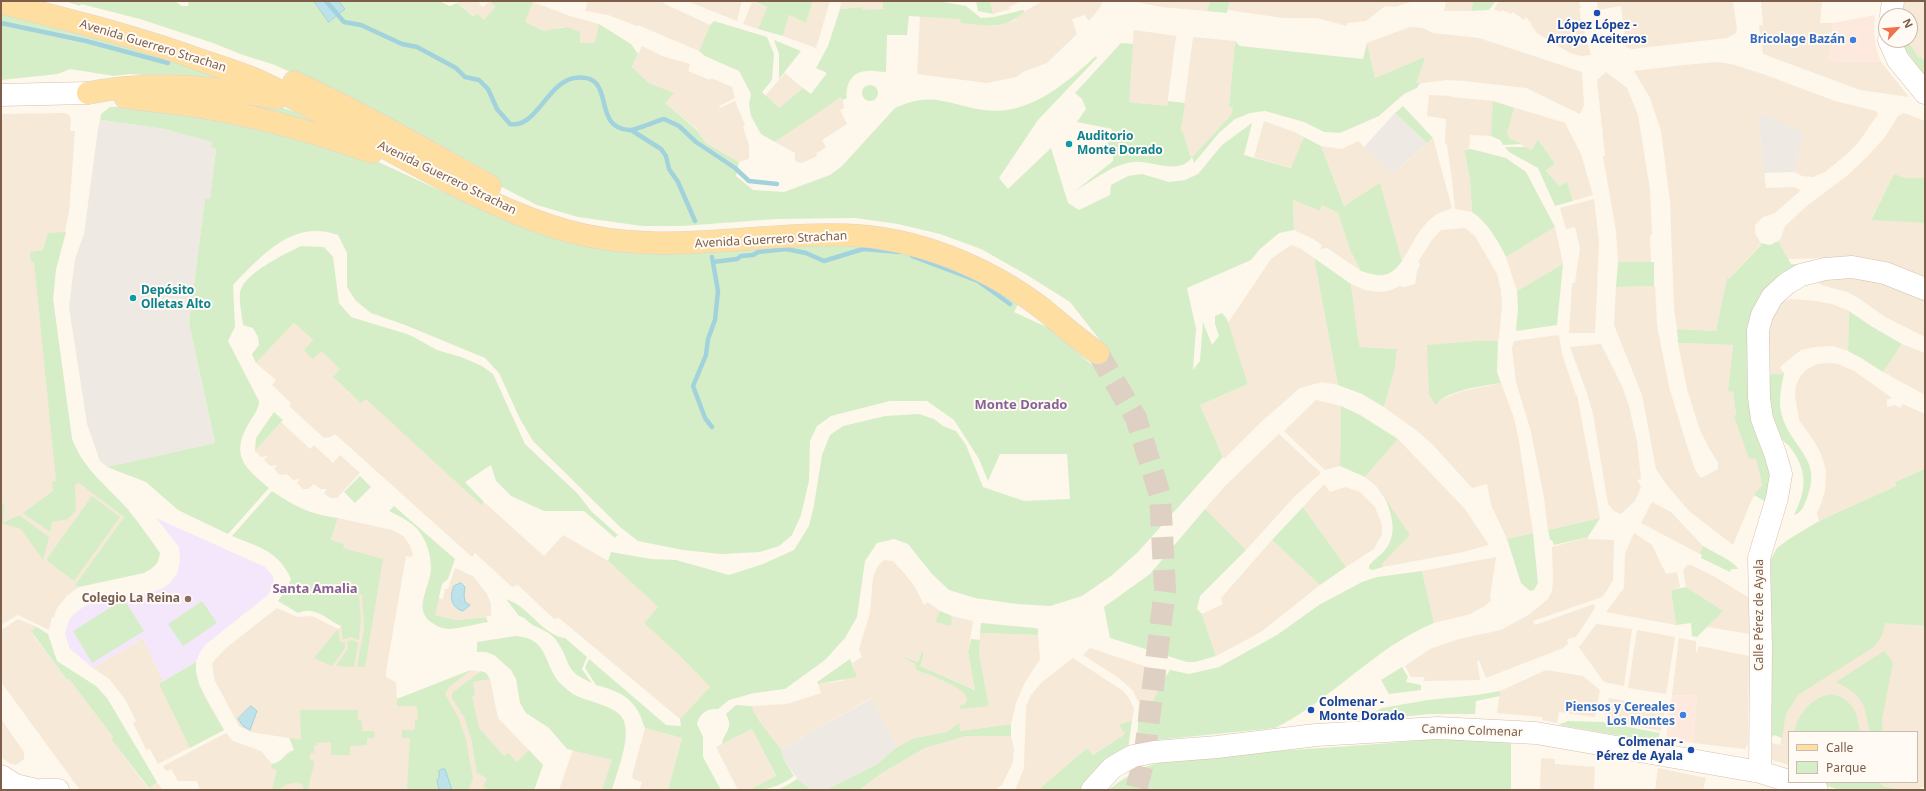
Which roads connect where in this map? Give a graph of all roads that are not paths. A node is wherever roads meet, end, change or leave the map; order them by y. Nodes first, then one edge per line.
1 (32, 1) edge
2 (1, 3) edge
3 (1893, 48) edge
4 (88, 92) junction
5 (1925, 93) edge
6 (1, 95) edge
7 (304, 103) junction
8 (430, 162) junction
9 (1925, 289) edge
10 (1760, 772) junction
11 (1, 776) edge
12 (1788, 781) edge
13 (1793, 783) edge
14 (36, 790) edge
15 (42, 790) edge
16 (58, 790) edge
17 (1092, 790) edge
18 (1817, 790) edge

1 - 8 main road, Avenida Guerrero Strachan
2 - 7 main road, Avenida Guerrero Strachan
3 - 5 main road
4 - 6 main road
4 - 7 main road
4 - 8 main road
7 - 8 main road
8 - 8 main road, Avenida Guerrero Strachan
9 - 10 main road, Calle Pérez de Ayala
10 - 12 main road, Camino Colmenar
10 - 17 main road, Camino Colmenar
11 - 14 main road
13 - 18 main road, Camino Colmenar
15 - 16 main road

